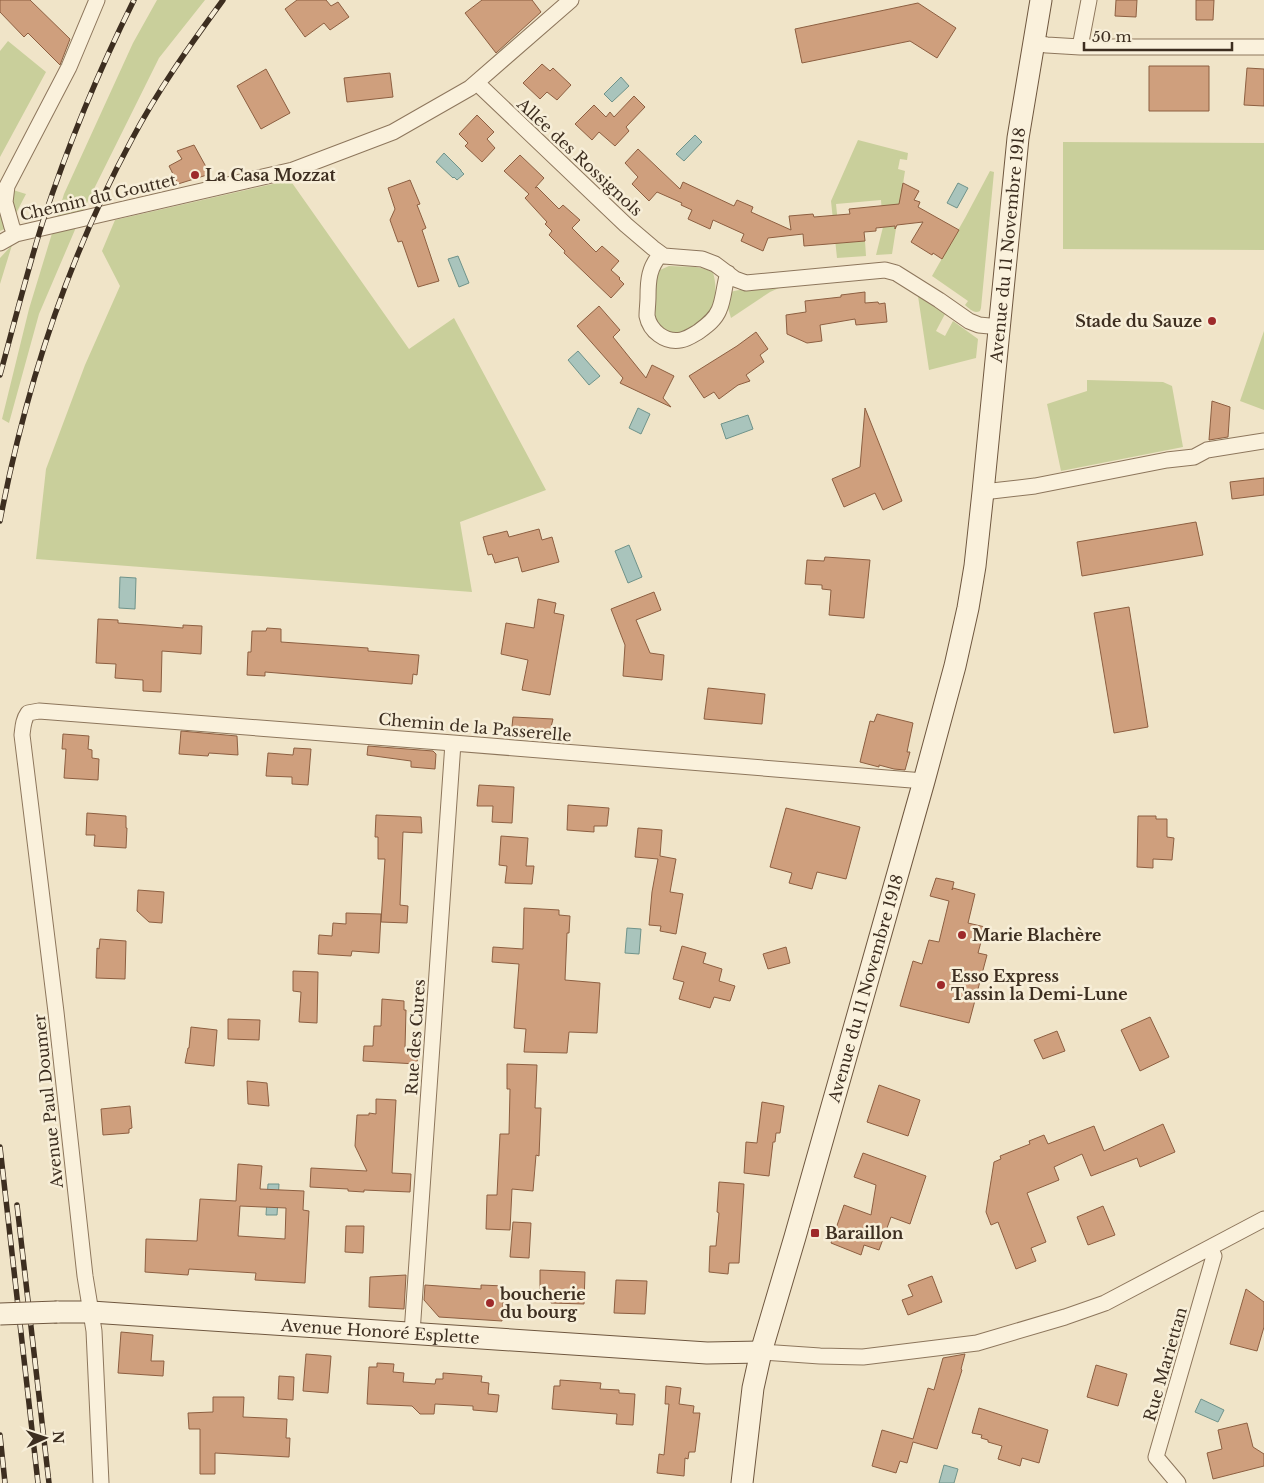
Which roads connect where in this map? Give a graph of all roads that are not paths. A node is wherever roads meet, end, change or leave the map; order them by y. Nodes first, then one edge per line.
1 (97, 0) edge
2 (571, 0) edge
3 (1041, 0) edge
4 (1089, 0) edge
5 (1033, 43) junction
6 (1080, 47) junction
7 (1264, 47) edge
8 (477, 83) junction
9 (16, 234) junction
10 (0, 243) edge
11 (660, 254) junction
12 (728, 273) junction
13 (1000, 327) junction
14 (1264, 441) edge
15 (983, 492) junction
16 (25, 717) joint
17 (453, 743) junction
18 (924, 781) junction
19 (1264, 1219) edge
20 (1210, 1248) junction
21 (91, 1312) junction
22 (0, 1314) edge
23 (412, 1333) junction
24 (761, 1352) junction
25 (101, 1483) edge
26 (742, 1483) edge
27 (1178, 1483) edge

1 - 9 street
2 - 8 street, Chemin du Gouttet
3 - 5 main road, Avenue du 11 Novembre 1918
4 - 6 street
5 - 6 street
5 - 13 main road, Avenue du 11 Novembre 1918
6 - 7 street
8 - 9 street, Chemin du Gouttet
8 - 11 street, Allée des Rossignols
9 - 10 street, Chemin du Gouttet
11 - 12 street
11 - 12 street
12 - 13 street
13 - 15 main road, Avenue du 11 Novembre 1918
14 - 15 street
15 - 18 main road, Avenue du 11 Novembre 1918
16 - 17 street, Chemin de la Passerelle
16 - 21 street, Avenue Paul Doumer
17 - 18 street, Chemin de la Passerelle
17 - 23 street, Rue des Cures
18 - 24 main road, Avenue du 11 Novembre 1918
19 - 20 street
20 - 24 street
20 - 27 street, Rue Mariettan
21 - 22 main road, Avenue Honoré Esplette, bridge
21 - 23 main road, Avenue Honoré Esplette
21 - 25 street, Avenue Paul Doumer
23 - 24 main road, Avenue Honoré Esplette
24 - 26 main road, Avenue du 11 Novembre 1918

